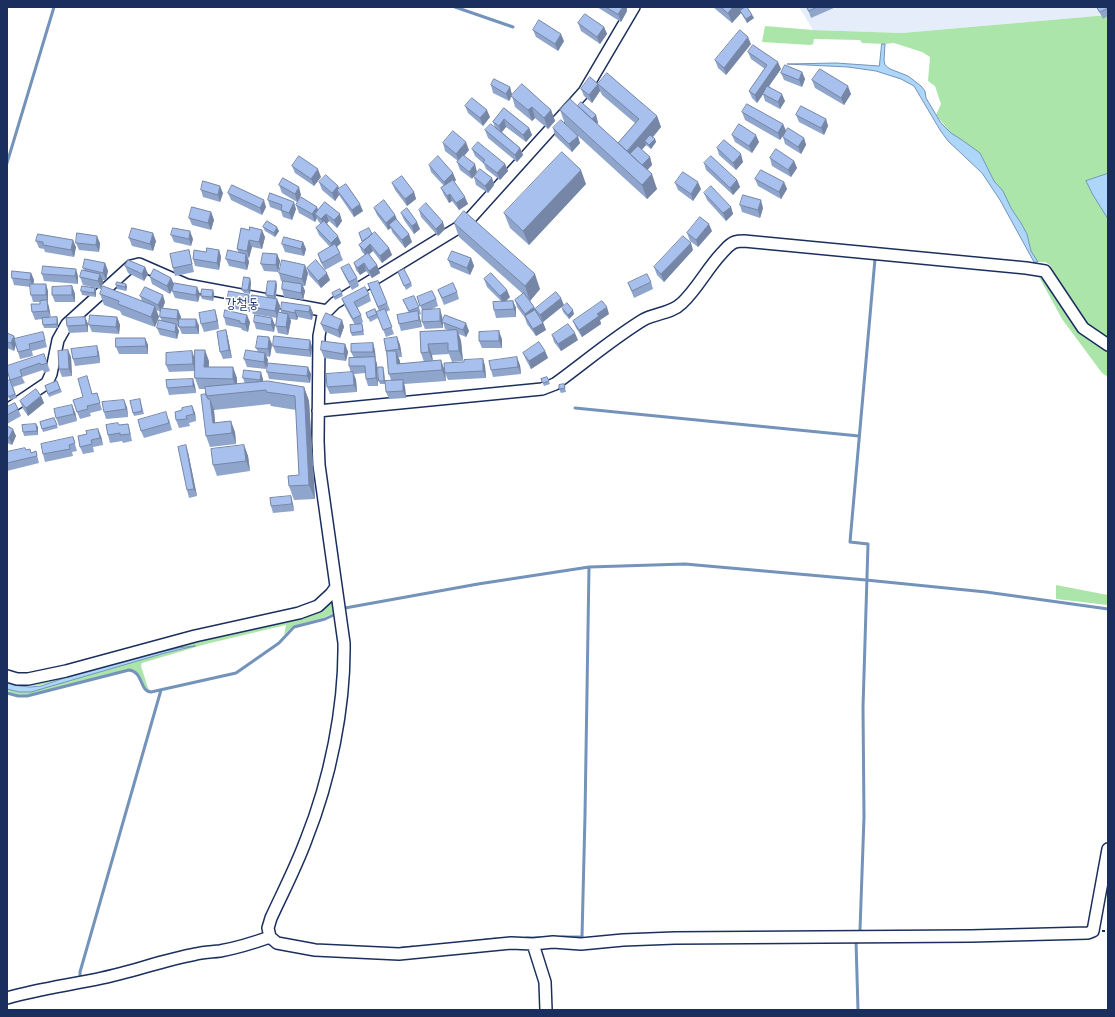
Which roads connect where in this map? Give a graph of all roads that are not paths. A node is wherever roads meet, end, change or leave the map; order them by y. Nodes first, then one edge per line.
1 (634, 7) edge
2 (327, 311) junction
3 (1108, 345) edge
4 (7, 410) edge
5 (318, 410) junction
6 (336, 587) junction
7 (7, 676) edge
8 (1108, 849) edge
9 (270, 937) junction
10 (533, 944) junction
11 (7, 998) edge
12 (546, 1010) edge

1 - 2 street
2 - 4 street
2 - 5 street
3 - 5 street
5 - 6 street
6 - 7 street
6 - 9 street
8 - 10 street
9 - 10 street
9 - 11 street
10 - 12 street

